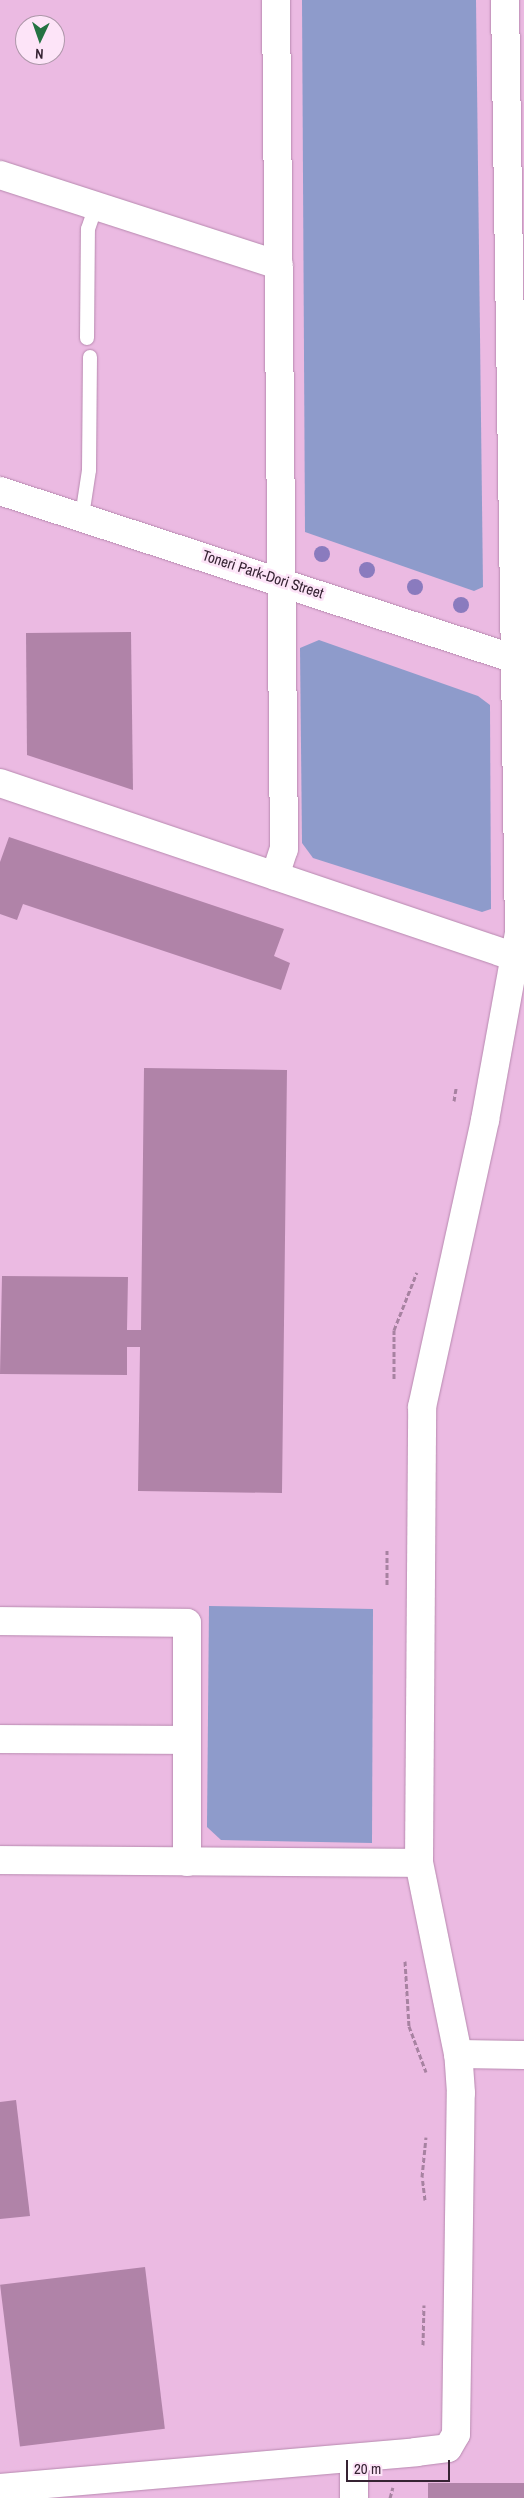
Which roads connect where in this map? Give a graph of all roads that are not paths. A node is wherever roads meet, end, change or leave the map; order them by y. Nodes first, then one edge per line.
1 (276, 0) edge
2 (505, 0) edge
3 (515, 79) edge
4 (0, 175) edge
5 (96, 206) junction
6 (279, 265) junction
7 (88, 338) dead end
8 (519, 346) edge
9 (90, 357) dead end
10 (0, 491) edge
11 (82, 516) junction
12 (280, 579) junction
13 (520, 661) edge
14 (0, 784) edge
15 (275, 876) junction
16 (518, 958) edge
17 (0, 1621) edge
18 (0, 1739) edge
19 (186, 1740) junction
20 (0, 1860) edge
21 (187, 1862) junction
22 (419, 1863) junction
23 (458, 2054) junction
24 (524, 2055) edge
25 (354, 2459) junction
26 (0, 2488) edge
27 (354, 2498) edge

1 - 6 street
2 - 3 street
3 - 8 street
4 - 5 street
5 - 6 street
5 - 7 lane
6 - 12 street
8 - 13 street
9 - 11 lane
10 - 11 street, Toneri Park-Dori Street
11 - 12 street, Toneri Park-Dori Street
12 - 13 street, Toneri Park-Dori Street
12 - 15 street
13 - 16 street
14 - 15 street
15 - 16 street
16 - 22 street
17 - 19 street
18 - 19 street
19 - 21 street
20 - 21 street
21 - 22 street
22 - 23 street
23 - 24 street
23 - 25 street
25 - 26 street
25 - 27 street

